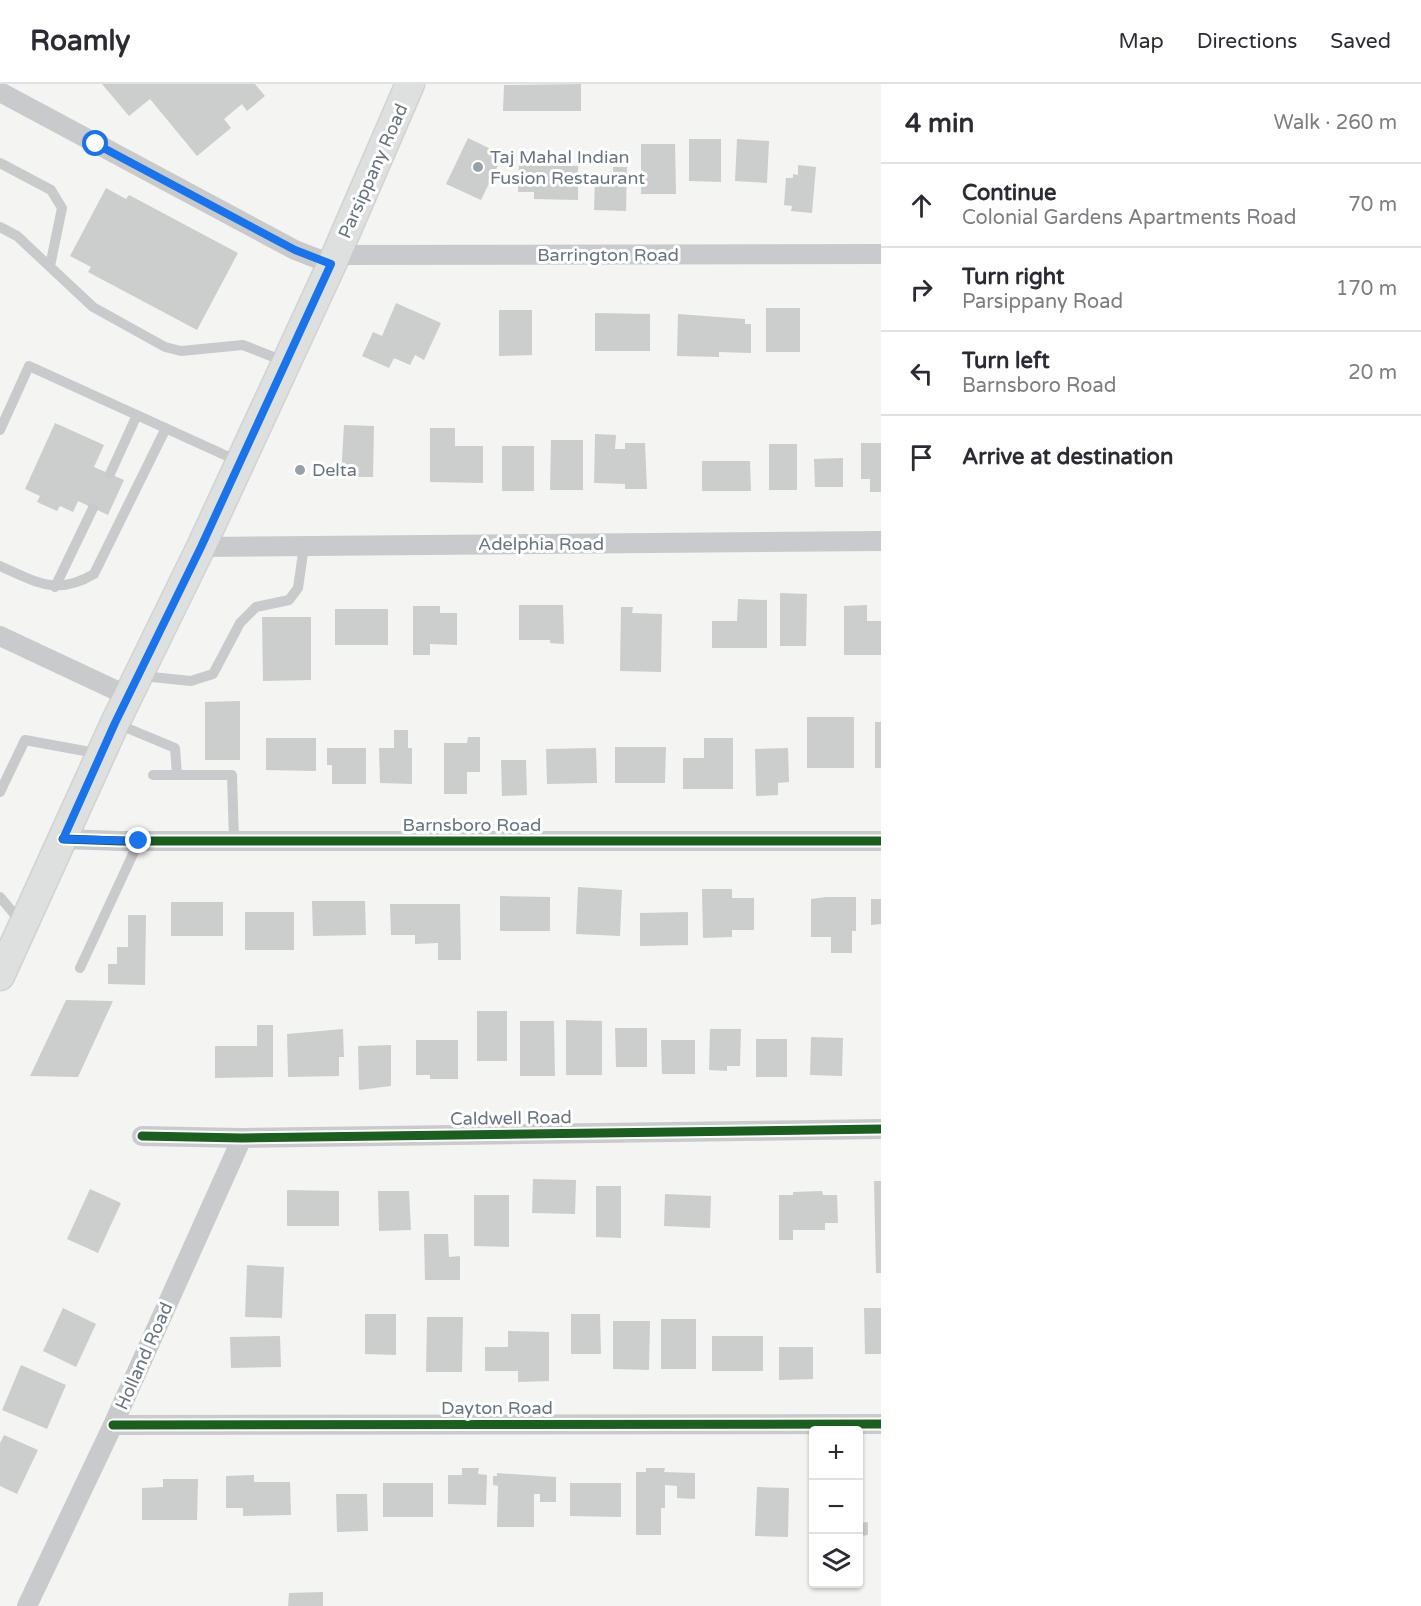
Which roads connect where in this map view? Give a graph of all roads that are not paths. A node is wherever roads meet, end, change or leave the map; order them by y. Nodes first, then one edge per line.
1 (410, 84) edge
2 (0, 92) edge
3 (0, 163) edge
4 (0, 227) edge
5 (881, 254) edge
6 (334, 259) junction
7 (51, 266) junction
8 (286, 362) junction
9 (137, 415) junction
10 (166, 428) junction
11 (0, 430) edge
12 (240, 462) junction
13 (110, 474) dead end
14 (93, 508) dead end
15 (881, 541) edge
16 (304, 546) junction
17 (201, 547) junction
18 (0, 566) edge
19 (55, 587) junction
20 (0, 636) edge
21 (133, 686) junction
22 (115, 723) junction
23 (101, 754) junction
24 (153, 775) dead end
25 (177, 775) junction
26 (0, 792) edge
27 (63, 839) junction
28 (139, 841) junction
29 (234, 841) junction
30 (881, 841) edge
31 (0, 897) edge
32 (24, 925) junction
33 (3, 963) edge
34 (80, 968) dead end
35 (881, 1129) edge
36 (142, 1136) dead end
37 (242, 1138) junction
38 (881, 1424) edge
39 (113, 1425) junction
40 (27, 1606) edge

1 - 6 main road, Parsippany Road
2 - 6 street
3 - 7 lane
4 - 7 lane
5 - 6 street, Barrington Road
6 - 8 main road, Parsippany Road
7 - 8 lane
8 - 12 main road, Parsippany Road
9 - 10 lane
9 - 11 lane
9 - 13 lane
10 - 12 lane
10 - 19 lane
12 - 17 main road, Parsippany Road
14 - 19 lane
15 - 16 street, Adelphia Road
16 - 17 street, Adelphia Road
16 - 21 lane
17 - 21 main road, Parsippany Road
18 - 19 lane
20 - 21 street
21 - 22 main road, Parsippany Road
22 - 23 main road, Parsippany Road
22 - 25 lane
23 - 26 lane
23 - 27 main road, Parsippany Road
24 - 25 lane
25 - 29 lane
27 - 28 street, Barnsboro Road
27 - 32 main road, Parsippany Road
28 - 29 street, Barnsboro Road
28 - 34 lane
29 - 30 street, Barnsboro Road
31 - 32 lane
32 - 33 main road, Parsippany Road
35 - 37 street, Caldwell Road
36 - 37 street, Caldwell Road
37 - 39 street, Holland Road
38 - 39 street, Dayton Road
39 - 40 street, Holland Road

